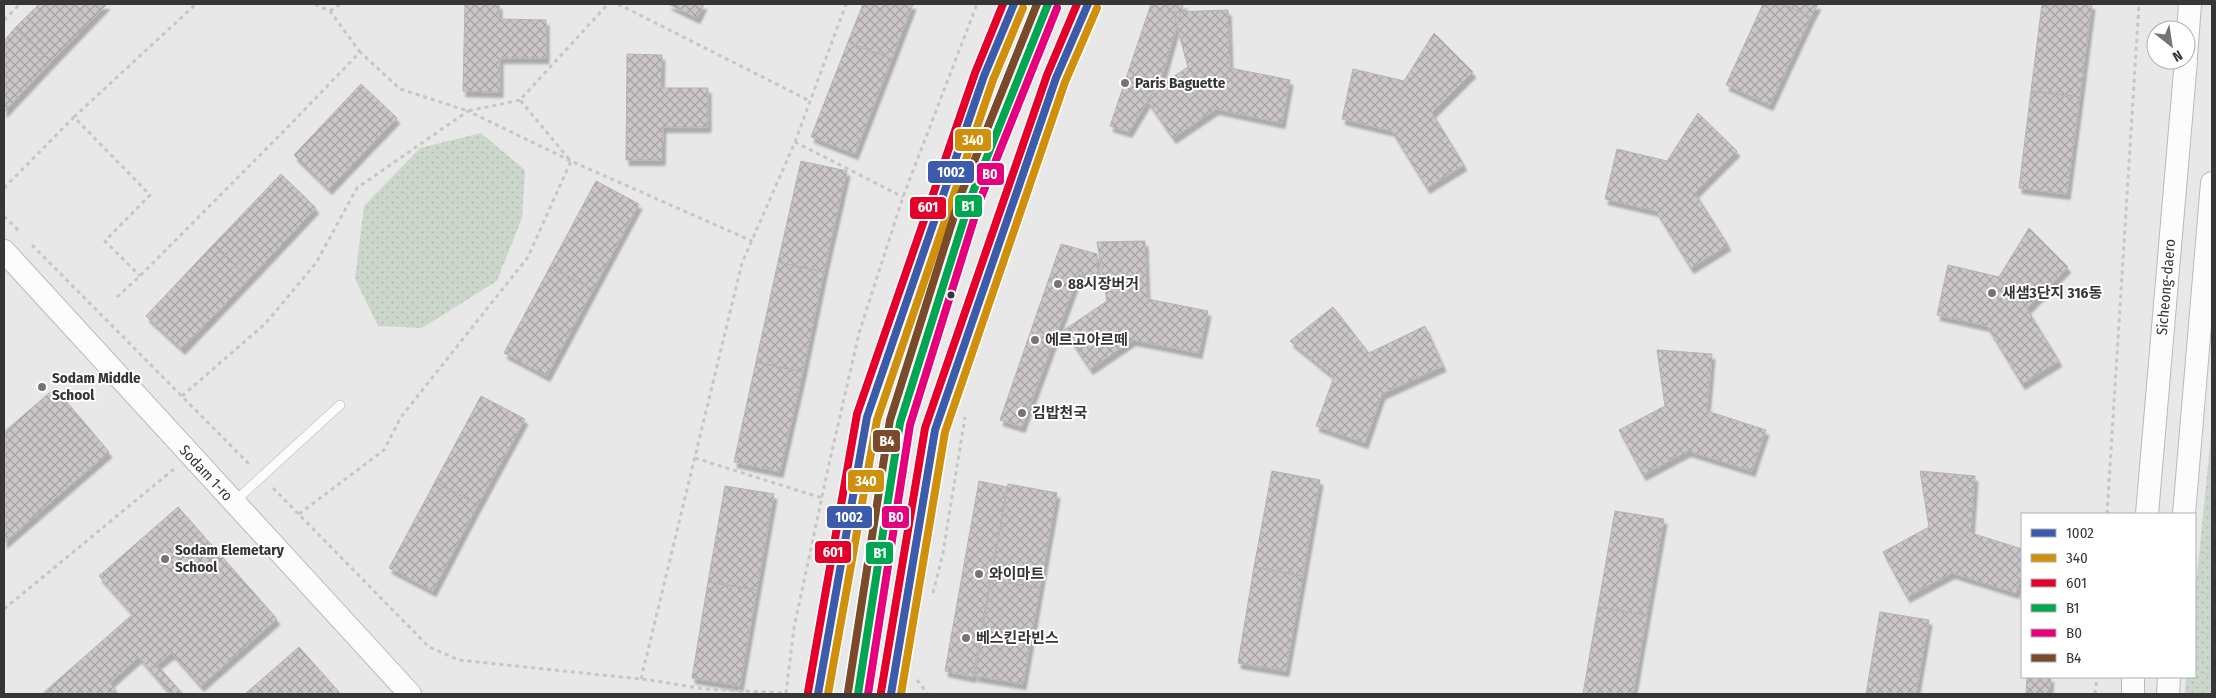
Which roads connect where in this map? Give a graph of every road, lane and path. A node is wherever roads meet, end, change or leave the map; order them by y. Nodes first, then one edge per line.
1 (20, 4) edge
2 (196, 4) edge
3 (315, 4) edge
4 (340, 4) edge
5 (608, 4) edge
6 (618, 4) edge
7 (846, 4) edge
8 (1014, 4) edge
9 (1048, 4) edge
10 (1088, 4) edge
11 (2139, 4) edge
12 (2190, 4) edge
13 (330, 11) junction
14 (4, 20) edge
15 (2189, 20) edge
16 (360, 52) junction
17 (2185, 70) edge
18 (520, 100) junction
19 (810, 101) junction
20 (468, 111) junction
21 (74, 116) junction
22 (795, 142) junction
23 (571, 161) junction
24 (2212, 183) edge
25 (4, 188) edge
26 (903, 197) dead end
27 (4, 216) edge
28 (23, 236) dead end
29 (752, 241) junction
30 (30, 242) dead end
31 (4, 251) edge
32 (140, 276) junction
33 (117, 297) dead end
34 (182, 396) junction
35 (340, 406) dead end
36 (966, 414) dead end
37 (190, 456) junction
38 (694, 458) junction
39 (262, 477) junction
40 (822, 498) dead end
41 (233, 503) junction
42 (2107, 513) edge
43 (2147, 513) edge
44 (2184, 513) edge
45 (299, 514) junction
46 (932, 597) dead end
47 (4, 609) edge
48 (919, 671) dead end
49 (2097, 678) edge
50 (2133, 678) edge
51 (2169, 678) edge
52 (641, 679) junction
53 (786, 693) edge
54 (410, 694) edge
55 (818, 694) edge
56 (858, 694) edge
57 (891, 694) edge
58 (928, 694) edge
59 (2095, 694) edge
60 (2132, 694) edge
61 (2168, 694) edge

1 - 14 path
2 - 21 path
3 - 13 path
4 - 13 path
5 - 18 path
6 - 19 path
7 - 19 path
8 - 55 street
9 - 56 lane
10 - 57 street
11 - 42 path
12 - 15 street, Sicheong-daero
13 - 16 path
16 - 20 path
16 - 32 path
17 - 43 street, Sicheong-daero
18 - 20 path
18 - 23 path
19 - 22 path
20 - 23 path
20 - 34 path
21 - 25 path
21 - 32 path
22 - 26 path
22 - 29 path
23 - 29 path
23 - 45 path
24 - 44 street
27 - 28 path
29 - 38 path
30 - 34 path
31 - 37 street, Sodam 1-ro
32 - 33 path
34 - 39 path
35 - 39 lane
36 - 46 path
37 - 41 street, Sodam 1-ro
37 - 47 path
38 - 40 path
38 - 52 path
39 - 41 lane
39 - 45 path
41 - 54 street, Sodam 1-ro
45 - 52 path
48 - 58 path
49 - 59 path
50 - 60 street
51 - 61 street
52 - 53 path

